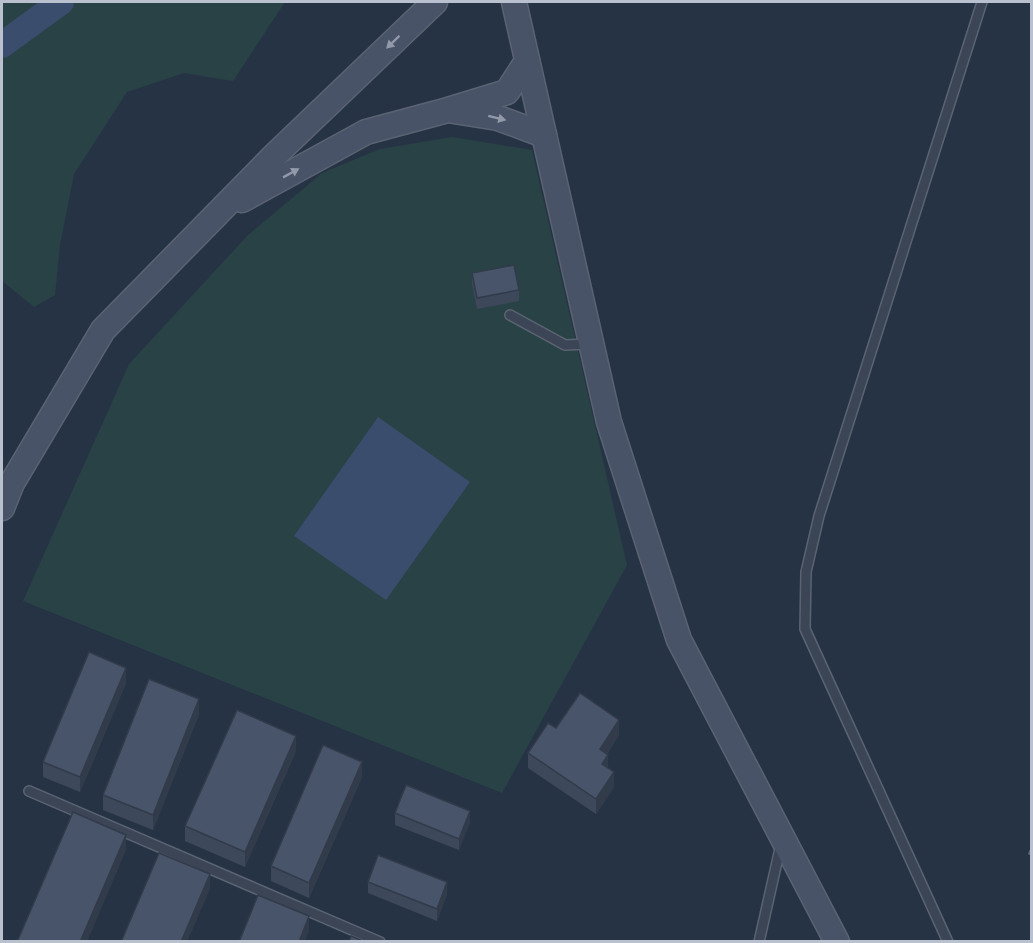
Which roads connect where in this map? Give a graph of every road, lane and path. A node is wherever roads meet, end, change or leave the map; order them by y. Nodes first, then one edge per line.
1 (435, 2) edge
2 (514, 2) edge
3 (982, 2) edge
4 (527, 61) junction
5 (448, 110) junction
6 (544, 135) junction
7 (222, 211) junction
8 (510, 315) dead end
9 (591, 344) junction
10 (2, 508) edge
11 (29, 791) dead end
12 (783, 837) junction
13 (380, 942) edge
14 (759, 942) edge
15 (837, 942) edge
16 (948, 942) edge

1 -> 7 street
2 - 4 street
3 - 16 lane
4 - 5 street
4 - 6 street
5 -> 6 street
7 -> 5 street
6 - 9 street
7 - 10 street
8 - 9 lane
9 - 12 street
11 - 13 lane
12 - 14 lane
12 - 15 street

